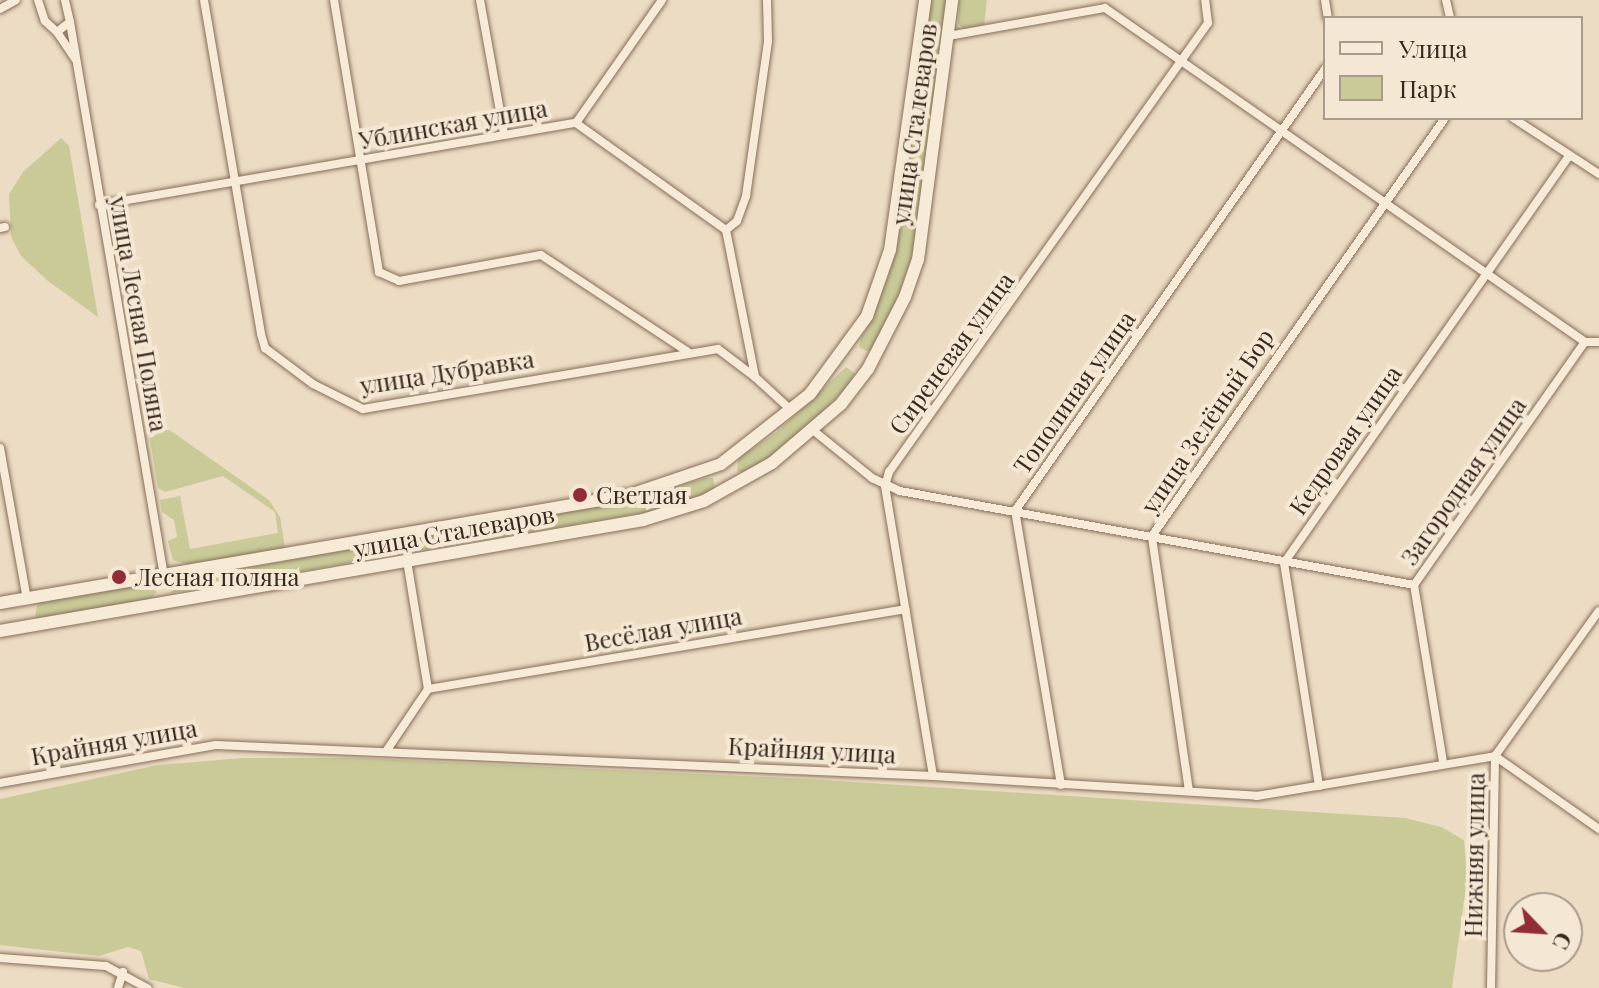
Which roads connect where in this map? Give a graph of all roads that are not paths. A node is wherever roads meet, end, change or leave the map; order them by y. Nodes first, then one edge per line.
1 (16, 0) edge
2 (38, 0) edge
3 (204, 0) edge
4 (334, 0) edge
5 (480, 0) edge
6 (662, 0) edge
7 (767, 0) edge
8 (925, 0) edge
9 (952, 0) edge
10 (1205, 0) edge
11 (69, 2) edge
12 (0, 9) edge
13 (70, 22) junction
14 (57, 32) junction
15 (948, 36) junction
16 (75, 59) junction
17 (1182, 61) junction
18 (1323, 72) edge
19 (1444, 120) edge
20 (1516, 120) edge
21 (576, 123) junction
22 (1283, 132) junction
23 (504, 134) junction
24 (1569, 156) junction
25 (362, 159) junction
26 (1599, 174) edge
27 (234, 181) junction
28 (1384, 204) junction
29 (99, 205) junction
30 (726, 230) junction
31 (1486, 274) junction
32 (1585, 342) junction
33 (1599, 342) edge
34 (688, 352) junction
35 (845, 353) junction
36 (868, 369) junction
37 (755, 377) junction
38 (792, 411) junction
39 (814, 431) junction
40 (0, 448) edge
41 (2, 463) edge
42 (721, 464) junction
43 (733, 486) junction
44 (885, 486) junction
45 (1015, 511) junction
46 (1152, 536) junction
47 (407, 561) junction
48 (1284, 563) junction
49 (164, 576) junction
50 (1414, 585) junction
51 (27, 599) junction
52 (0, 603) edge
53 (167, 603) junction
54 (905, 609) junction
55 (1599, 611) edge
56 (31, 626) junction
57 (0, 631) edge
58 (428, 689) junction
59 (387, 750) junction
60 (1495, 756) junction
61 (1443, 762) junction
62 (933, 776) junction
63 (0, 783) edge
64 (1061, 785) junction
65 (1319, 786) junction
66 (1189, 791) junction
67 (1599, 829) edge
68 (0, 958) edge
69 (123, 972) junction
70 (118, 988) edge
71 (147, 988) edge
72 (1491, 988) edge

1 - 12 street
2 - 14 street, улица Лесная Поляна
3 - 27 street, улица Дубравка
4 - 25 street
5 - 23 street
6 - 21 street
7 - 30 street
8 - 35 main road, улица Сталеваров
9 - 15 main road, улица Сталеваров
10 - 17 street, Сиреневая улица
11 - 13 street, улица Лесная Поляна
13 - 14 street
13 - 16 street, улица Лесная Поляна
14 - 16 street, улица Лесная Поляна
15 - 17 street
15 - 36 main road, улица Сталеваров
16 - 29 street, улица Лесная Поляна
17 - 22 street
17 - 44 street, Сиреневая улица
18 - 22 street, Тополиная улица
19 - 28 street, улица Зелёный Бор
20 - 24 street
21 - 23 street, Ублинская улица
21 - 30 street, Ублинская улица
22 - 28 street
22 - 45 street, Тополиная улица
23 - 25 street, Ублинская улица
24 - 26 street
24 - 31 street, Кедровая улица
25 - 27 street, Ублинская улица
25 - 34 street
27 - 29 street, Ублинская улица
27 - 34 street, улица Дубравка
28 - 31 street
28 - 46 street, улица Зелёный Бор
29 - 49 street, улица Лесная Поляна
30 - 37 street
31 - 32 street
31 - 48 street, Кедровая улица
32 - 33 street
32 - 50 street, Загородная улица
34 - 37 street, улица Дубравка
35 - 36 main road
35 - 38 main road, улица Сталеваров
36 - 39 main road, улица Сталеваров
37 - 38 street
38 - 42 main road, улица Сталеваров
39 - 43 main road, улица Сталеваров
39 - 44 street
40 - 41 street
41 - 51 street
42 - 43 main road
42 - 49 main road, улица Сталеваров
43 - 47 main road, улица Сталеваров
44 - 45 street
44 - 54 street
45 - 46 street
45 - 64 street, Тополиная улица
46 - 48 street
46 - 66 street, улица Зелёный Бор
47 - 53 main road, улица Сталеваров
47 - 58 street
48 - 50 street
48 - 65 street
49 - 51 main road, улица Сталеваров
49 - 53 main road
50 - 61 street, Загородная улица
51 - 52 main road, улица Сталеваров
51 - 56 main road
53 - 56 main road, улица Сталеваров
54 - 58 street, Весёлая улица
54 - 62 street
55 - 60 street, Нижняя улица
56 - 57 main road, улица Сталеваров
58 - 59 street
59 - 62 street, Крайняя улица
59 - 63 street, Крайняя улица
60 - 61 street, Крайняя улица
60 - 67 street
60 - 72 street, Нижняя улица
61 - 65 street, Крайняя улица
62 - 64 street, Крайняя улица
64 - 66 street, Крайняя улица
65 - 66 street, Крайняя улица
68 - 69 street
69 - 70 street
69 - 71 street

